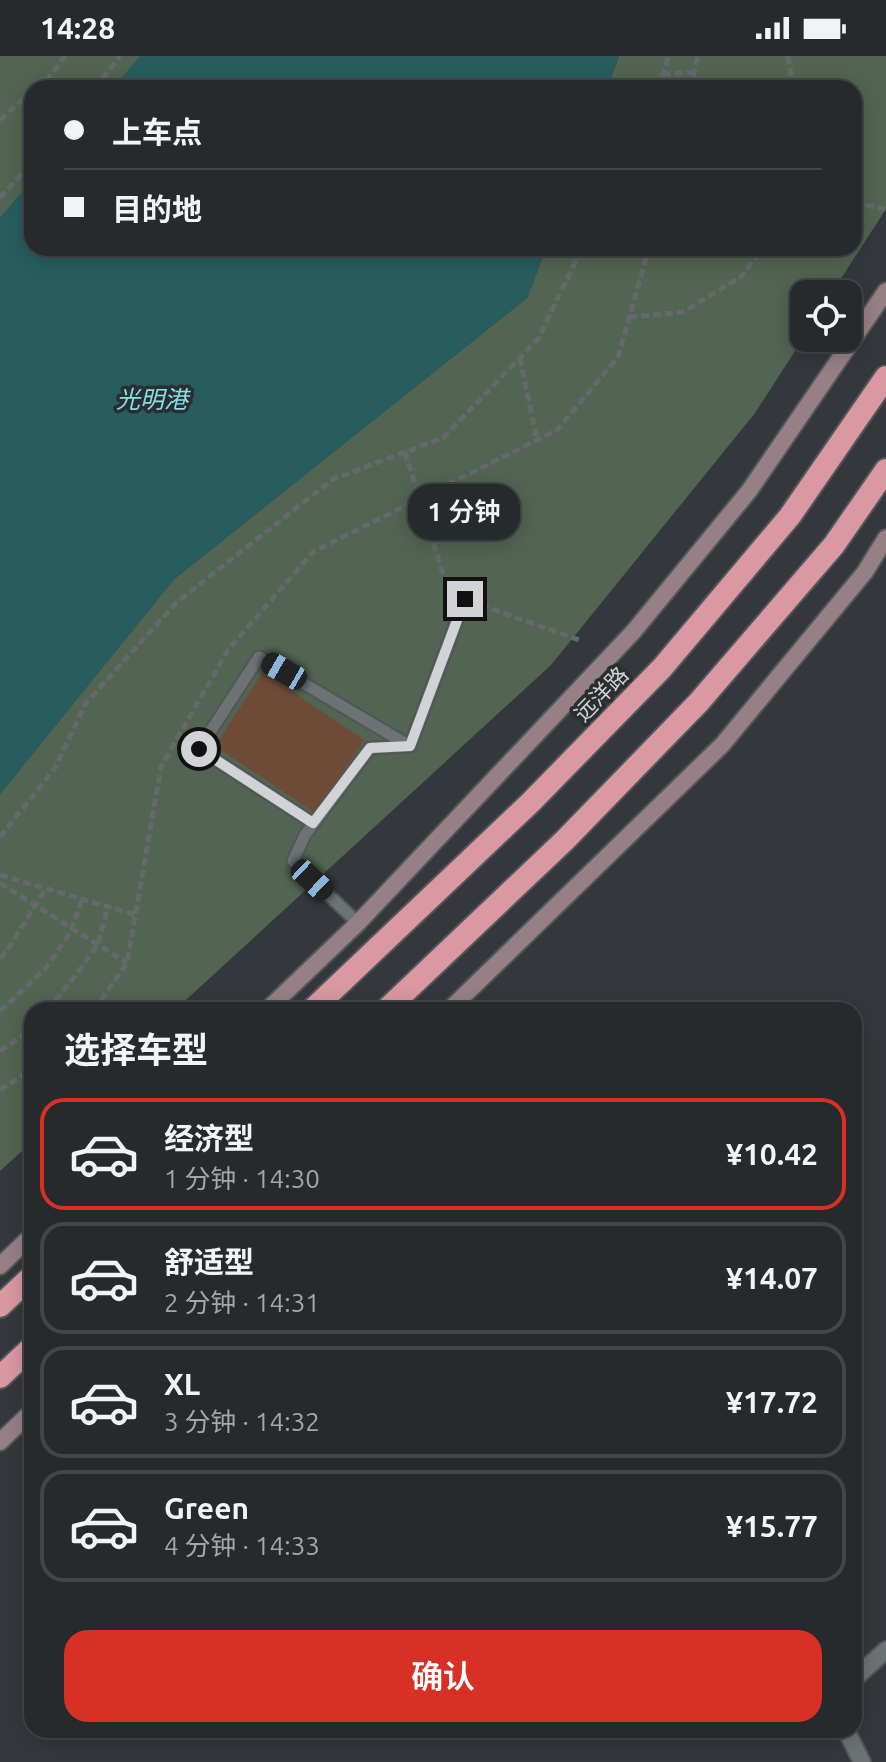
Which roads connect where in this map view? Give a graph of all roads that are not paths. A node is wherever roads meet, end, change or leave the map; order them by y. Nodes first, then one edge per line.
1 (886, 291) edge
2 (886, 377) edge
3 (886, 470) edge
4 (886, 538) edge
5 (465, 599) road end
6 (410, 746) junction
7 (313, 823) junction
8 (358, 923) junction
9 (275, 1002) edge
10 (320, 1002) edge
11 (394, 1002) edge
12 (457, 1002) edge
13 (24, 1243) edge
14 (0, 1266) edge
15 (24, 1284) edge
16 (0, 1306) edge
17 (24, 1354) edge
18 (0, 1377) edge
19 (24, 1419) edge
20 (0, 1442) edge
21 (886, 1650) edge
22 (862, 1672) edge
23 (850, 1738) edge
24 (862, 1762) edge

1 - 8 main road
2 - 10 highway, 远洋路
3 - 11 highway
4 - 12 main road
5 - 6 lane
6 - 7 lane
6 - 7 lane
7 - 8 lane
8 - 9 main road
13 - 14 main road
15 - 16 highway
17 - 18 highway
19 - 20 main road
21 - 22 street
23 - 24 street

